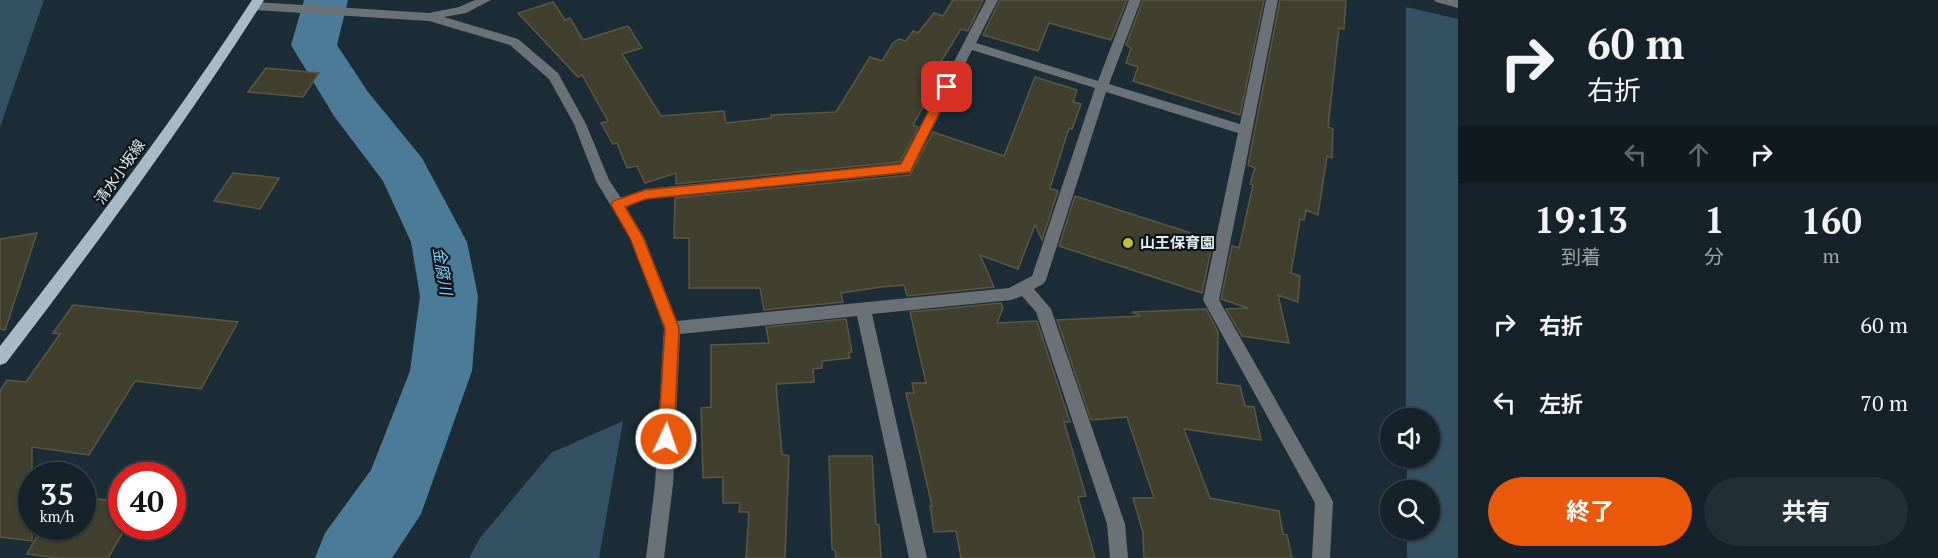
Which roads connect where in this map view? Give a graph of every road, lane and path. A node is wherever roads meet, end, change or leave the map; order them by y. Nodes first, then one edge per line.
1 (485, 0) edge
2 (992, 0) edge
3 (1135, 0) edge
4 (1272, 0) edge
5 (1440, 0) edge
6 (257, 3) edge
7 (1458, 4) edge
8 (430, 17) junction
9 (968, 45) junction
10 (1102, 85) junction
11 (1244, 130) junction
12 (617, 205) junction
13 (1024, 288) junction
14 (864, 310) junction
15 (672, 328) junction
16 (0, 358) edge
17 (655, 558) edge
18 (918, 558) edge
19 (1119, 558) edge
20 (1321, 558) edge

1 - 8 street
2 - 9 street
3 - 10 street
4 - 11 street
5 - 7 street
6 - 8 street
6 - 16 main road, 清水小坂線
8 - 12 street
9 - 10 street
9 - 12 street
10 - 11 street
10 - 13 street
11 - 20 street
12 - 15 street
13 - 14 street
13 - 19 street
14 - 15 street
14 - 18 street
15 - 17 street

